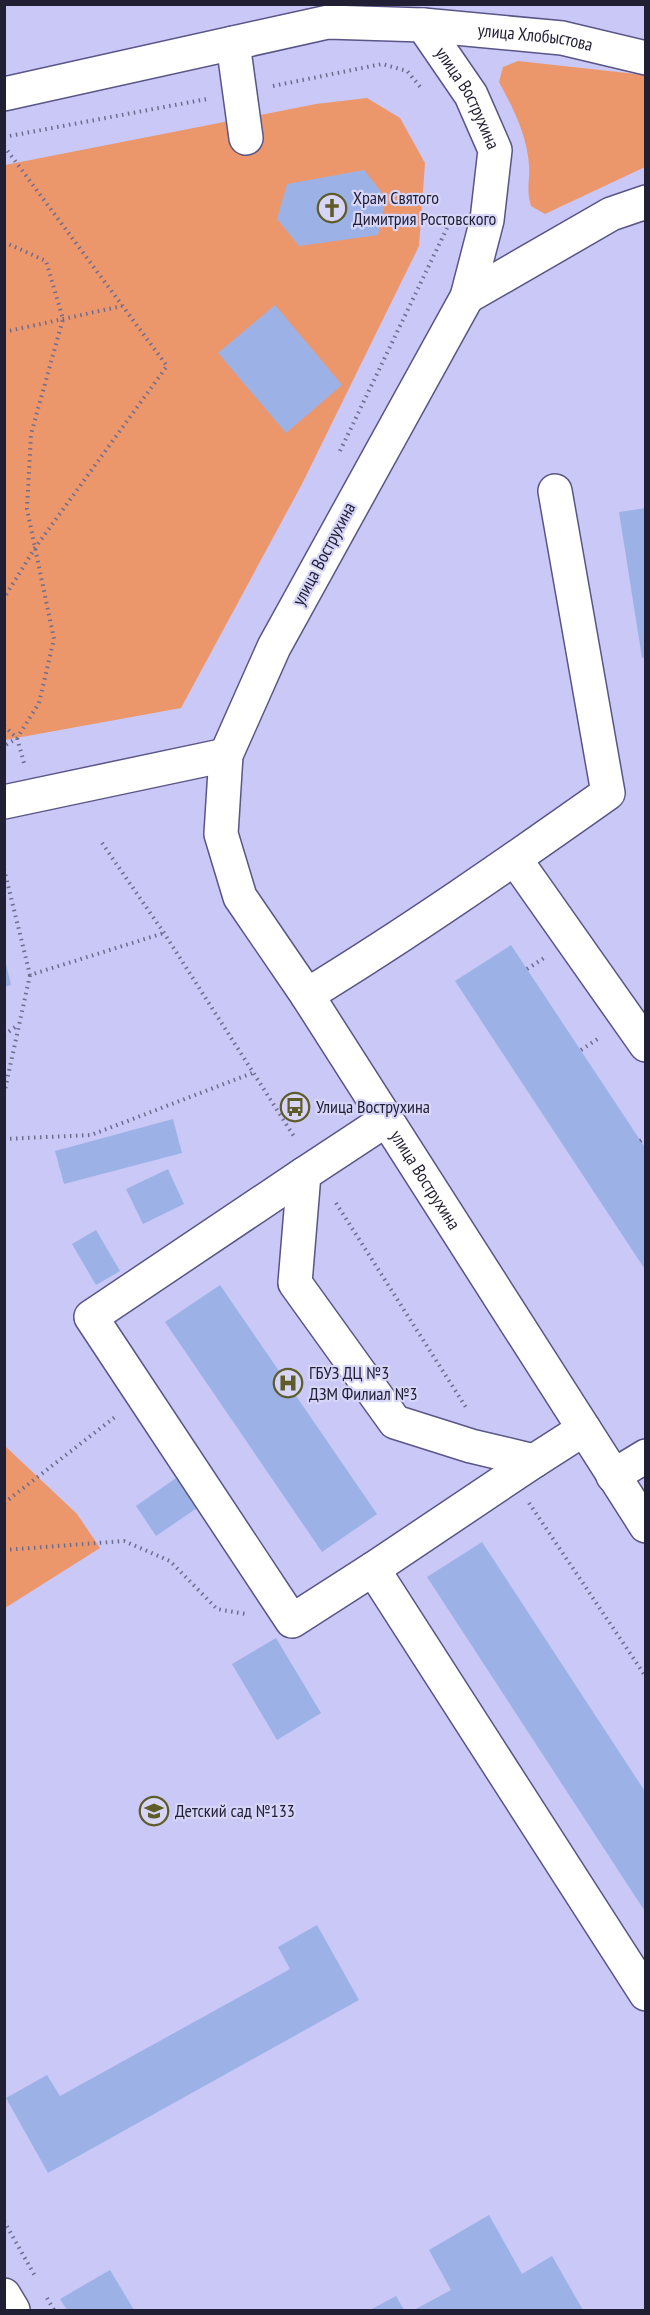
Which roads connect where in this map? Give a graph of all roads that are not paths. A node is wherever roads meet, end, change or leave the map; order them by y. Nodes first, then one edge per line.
1 (423, 25) junction
2 (232, 43) junction
3 (645, 58) edge
4 (4, 94) edge
5 (246, 138) dead end
6 (645, 202) edge
7 (466, 297) junction
8 (555, 491) dead end
9 (226, 755) junction
10 (4, 802) edge
11 (515, 859) junction
12 (307, 995) junction
13 (645, 1046) edge
14 (386, 1120) junction
15 (309, 1171) junction
16 (584, 1429) junction
17 (645, 1456) edge
18 (523, 1468) junction
19 (614, 1476) junction
20 (645, 1526) edge
21 (373, 1569) junction
22 (645, 1994) edge
23 (4, 2295) edge
24 (13, 2310) edge

1 - 2 street
1 - 3 street, улица Хлобыстова
1 - 7 street, улица Вострухина
2 - 4 street
2 - 5 street
6 - 7 street
7 - 9 street, улица Вострухина
8 - 11 street
9 - 10 street
9 - 12 street, улица Вострухина
11 - 12 street
11 - 13 street
12 - 14 street, улица Вострухина
14 - 15 street
14 - 16 street, улица Вострухина
15 - 18 street
15 - 21 street
16 - 18 street
16 - 19 street, улица Вострухина
17 - 19 street
18 - 21 street
19 - 20 street, улица Вострухина
21 - 22 street
23 - 24 street

